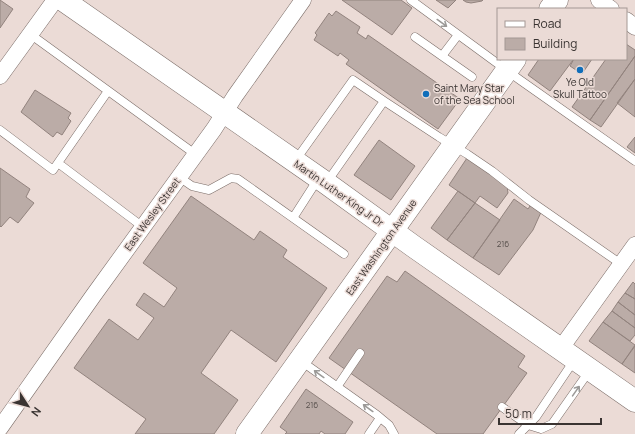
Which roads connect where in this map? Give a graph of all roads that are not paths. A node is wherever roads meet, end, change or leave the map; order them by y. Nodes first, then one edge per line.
1 (55, 0) edge
2 (63, 0) edge
3 (303, 0) edge
4 (410, 0) edge
5 (557, 0) edge
6 (598, 0) edge
7 (551, 8) edge
8 (610, 8) edge
9 (627, 21) edge
10 (635, 27) edge
11 (30, 34) junction
12 (458, 35) junction
13 (415, 37) dead end
14 (442, 56) junction
15 (497, 56) edge
16 (511, 64) edge
17 (0, 76) edge
18 (472, 77) dead end
19 (108, 91) junction
20 (384, 101) junction
21 (224, 112) junction
22 (0, 130) edge
23 (453, 145) junction
24 (195, 154) junction
25 (635, 161) edge
26 (294, 162) junction
27 (58, 163) junction
28 (179, 177) junction
29 (322, 181) junction
30 (293, 218) junction
31 (143, 227) junction
32 (392, 231) junction
33 (635, 245) edge
34 (344, 254) dead end
35 (621, 264) junction
36 (360, 353) dead end
37 (575, 359) junction
38 (300, 360) junction
39 (337, 387) junction
40 (635, 401) edge
41 (502, 407) dead end
42 (380, 418) junction
43 (552, 424) junction
44 (528, 425) junction
45 (0, 428) edge
46 (247, 434) edge
47 (369, 434) edge
48 (394, 434) edge
49 (519, 434) edge
50 (543, 434) edge

1 - 11 street
2 - 21 main road, Martin Luther King Jr Dr
3 - 21 street, East Wesley Street
4 -> 12 lane
5 - 7 main road
6 - 8 street
9 - 10 street
11 - 17 street
11 - 19 lane
12 - 14 lane
12 - 15 lane
13 - 14 lane
14 - 18 lane
16 - 23 main road, East Washington Avenue
16 - 25 lane
19 - 24 lane
19 - 27 lane
20 - 23 lane
20 - 26 lane
20 - 29 lane
21 - 24 street, East Wesley Street
21 - 26 main road, Martin Luther King Jr Dr
22 - 27 lane
23 - 32 main road, East Washington Avenue
23 - 35 lane
24 - 28 street, East Wesley Street
26 - 29 main road, Martin Luther King Jr Dr
27 - 31 lane
28 - 30 lane
28 - 31 street, East Wesley Street
29 - 30 lane
29 - 32 main road, Martin Luther King Jr Dr
30 - 34 lane
31 - 45 street, East Wesley Street
32 - 37 main road, Martin Luther King Jr Dr
32 - 38 main road, East Washington Avenue
33 - 35 street
35 - 37 street
36 - 39 lane
37 - 40 main road, Martin Luther King Jr Dr
43 -> 37 lane
37 - 44 lane
39 -> 38 lane
38 - 46 main road, East Washington Avenue
42 -> 39 lane
41 - 44 lane
42 - 47 lane
42 - 48 lane
43 - 44 lane
43 - 50 lane
44 - 49 lane

